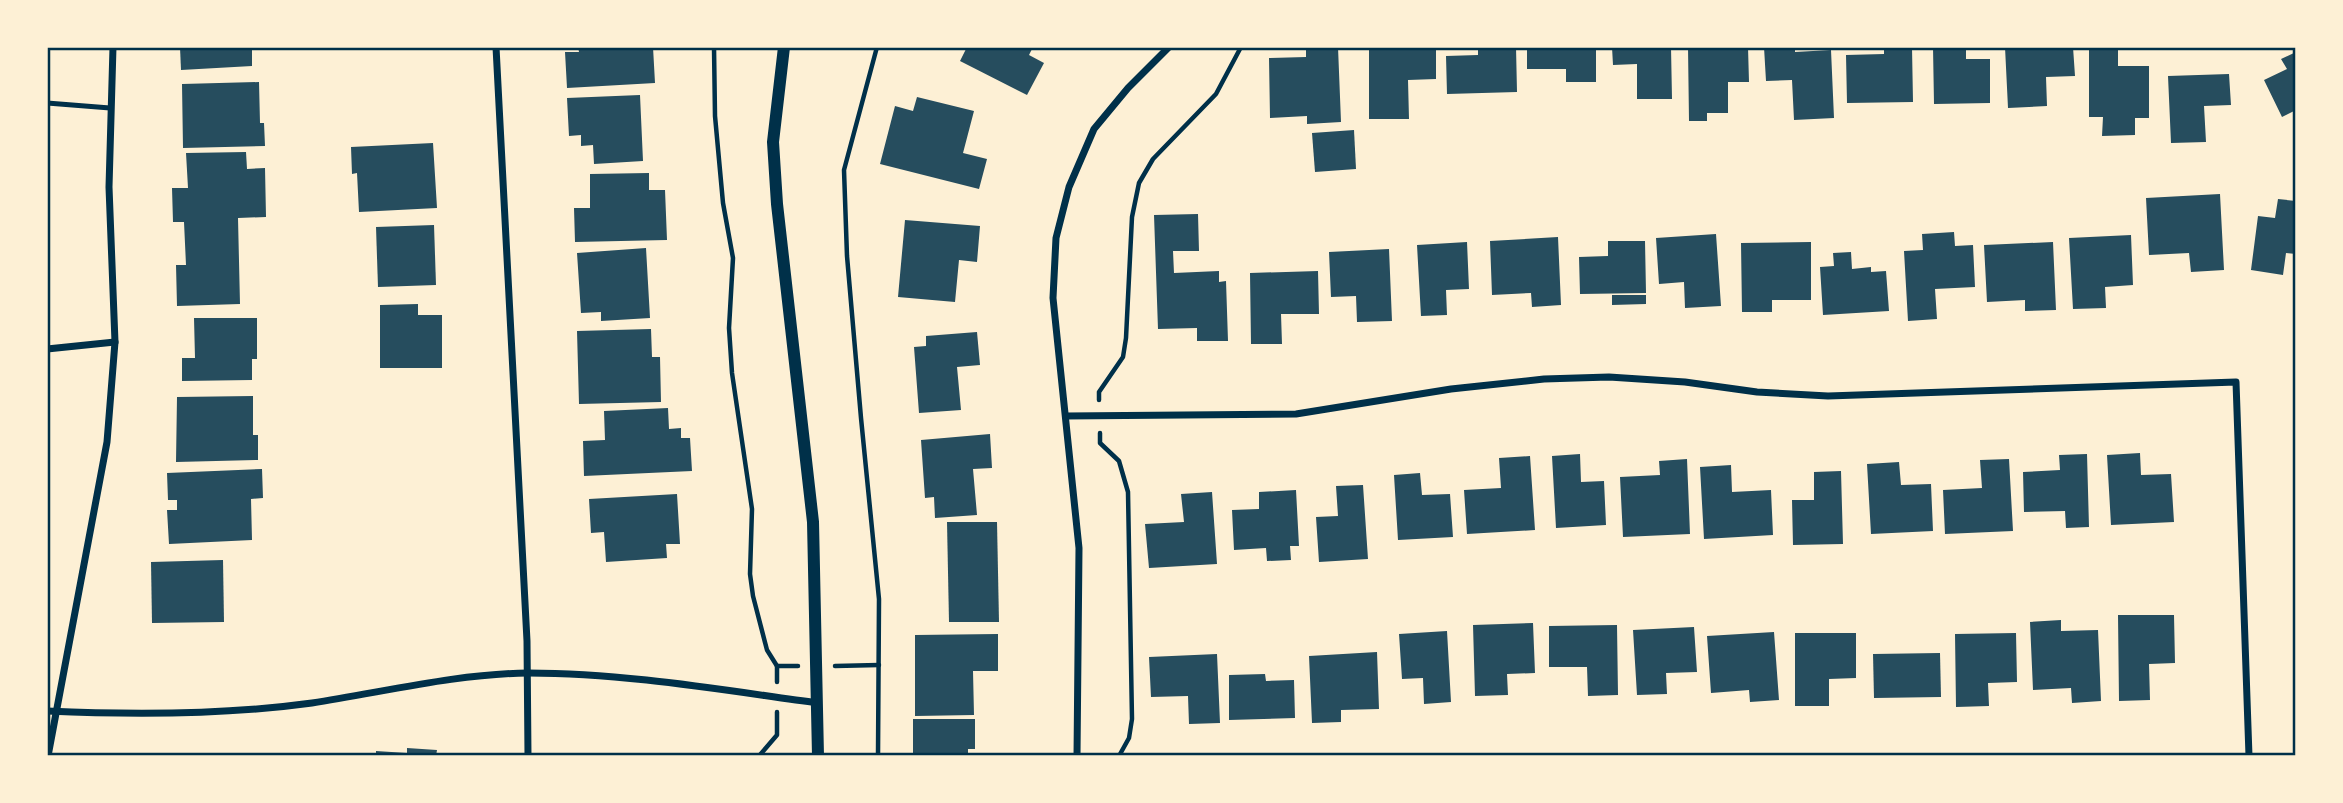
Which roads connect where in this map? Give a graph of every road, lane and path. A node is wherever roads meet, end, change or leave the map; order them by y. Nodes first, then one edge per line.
1 (113, 47) edge
2 (496, 47) edge
3 (714, 47) edge
4 (784, 47) edge
5 (877, 47) edge
6 (1169, 47) edge
7 (1241, 47) edge
8 (47, 103) edge
9 (110, 108) junction
10 (115, 342) junction
11 (47, 349) edge
12 (1115, 369) dead end
13 (1066, 416) junction
14 (1119, 461) dead end
15 (777, 666) dead end
16 (528, 673) junction
17 (818, 704) junction
18 (47, 711) edge
19 (56, 711) junction
20 (777, 734) dead end
21 (48, 756) edge
22 (528, 756) edge
23 (759, 756) edge
24 (818, 756) edge
25 (878, 756) edge
26 (1076, 756) edge
27 (1119, 756) edge
28 (2249, 756) edge

1 - 9 street
2 - 16 street
3 - 15 path
4 - 17 street
5 - 25 path
6 - 13 street
7 - 12 path
8 - 9 lane
9 - 10 street
10 - 11 street
10 - 19 street
13 - 26 street
13 - 28 street
14 - 27 path
16 - 17 street
16 - 19 street
16 - 22 street
17 - 24 street
18 - 19 street
19 - 21 street
20 - 23 path

